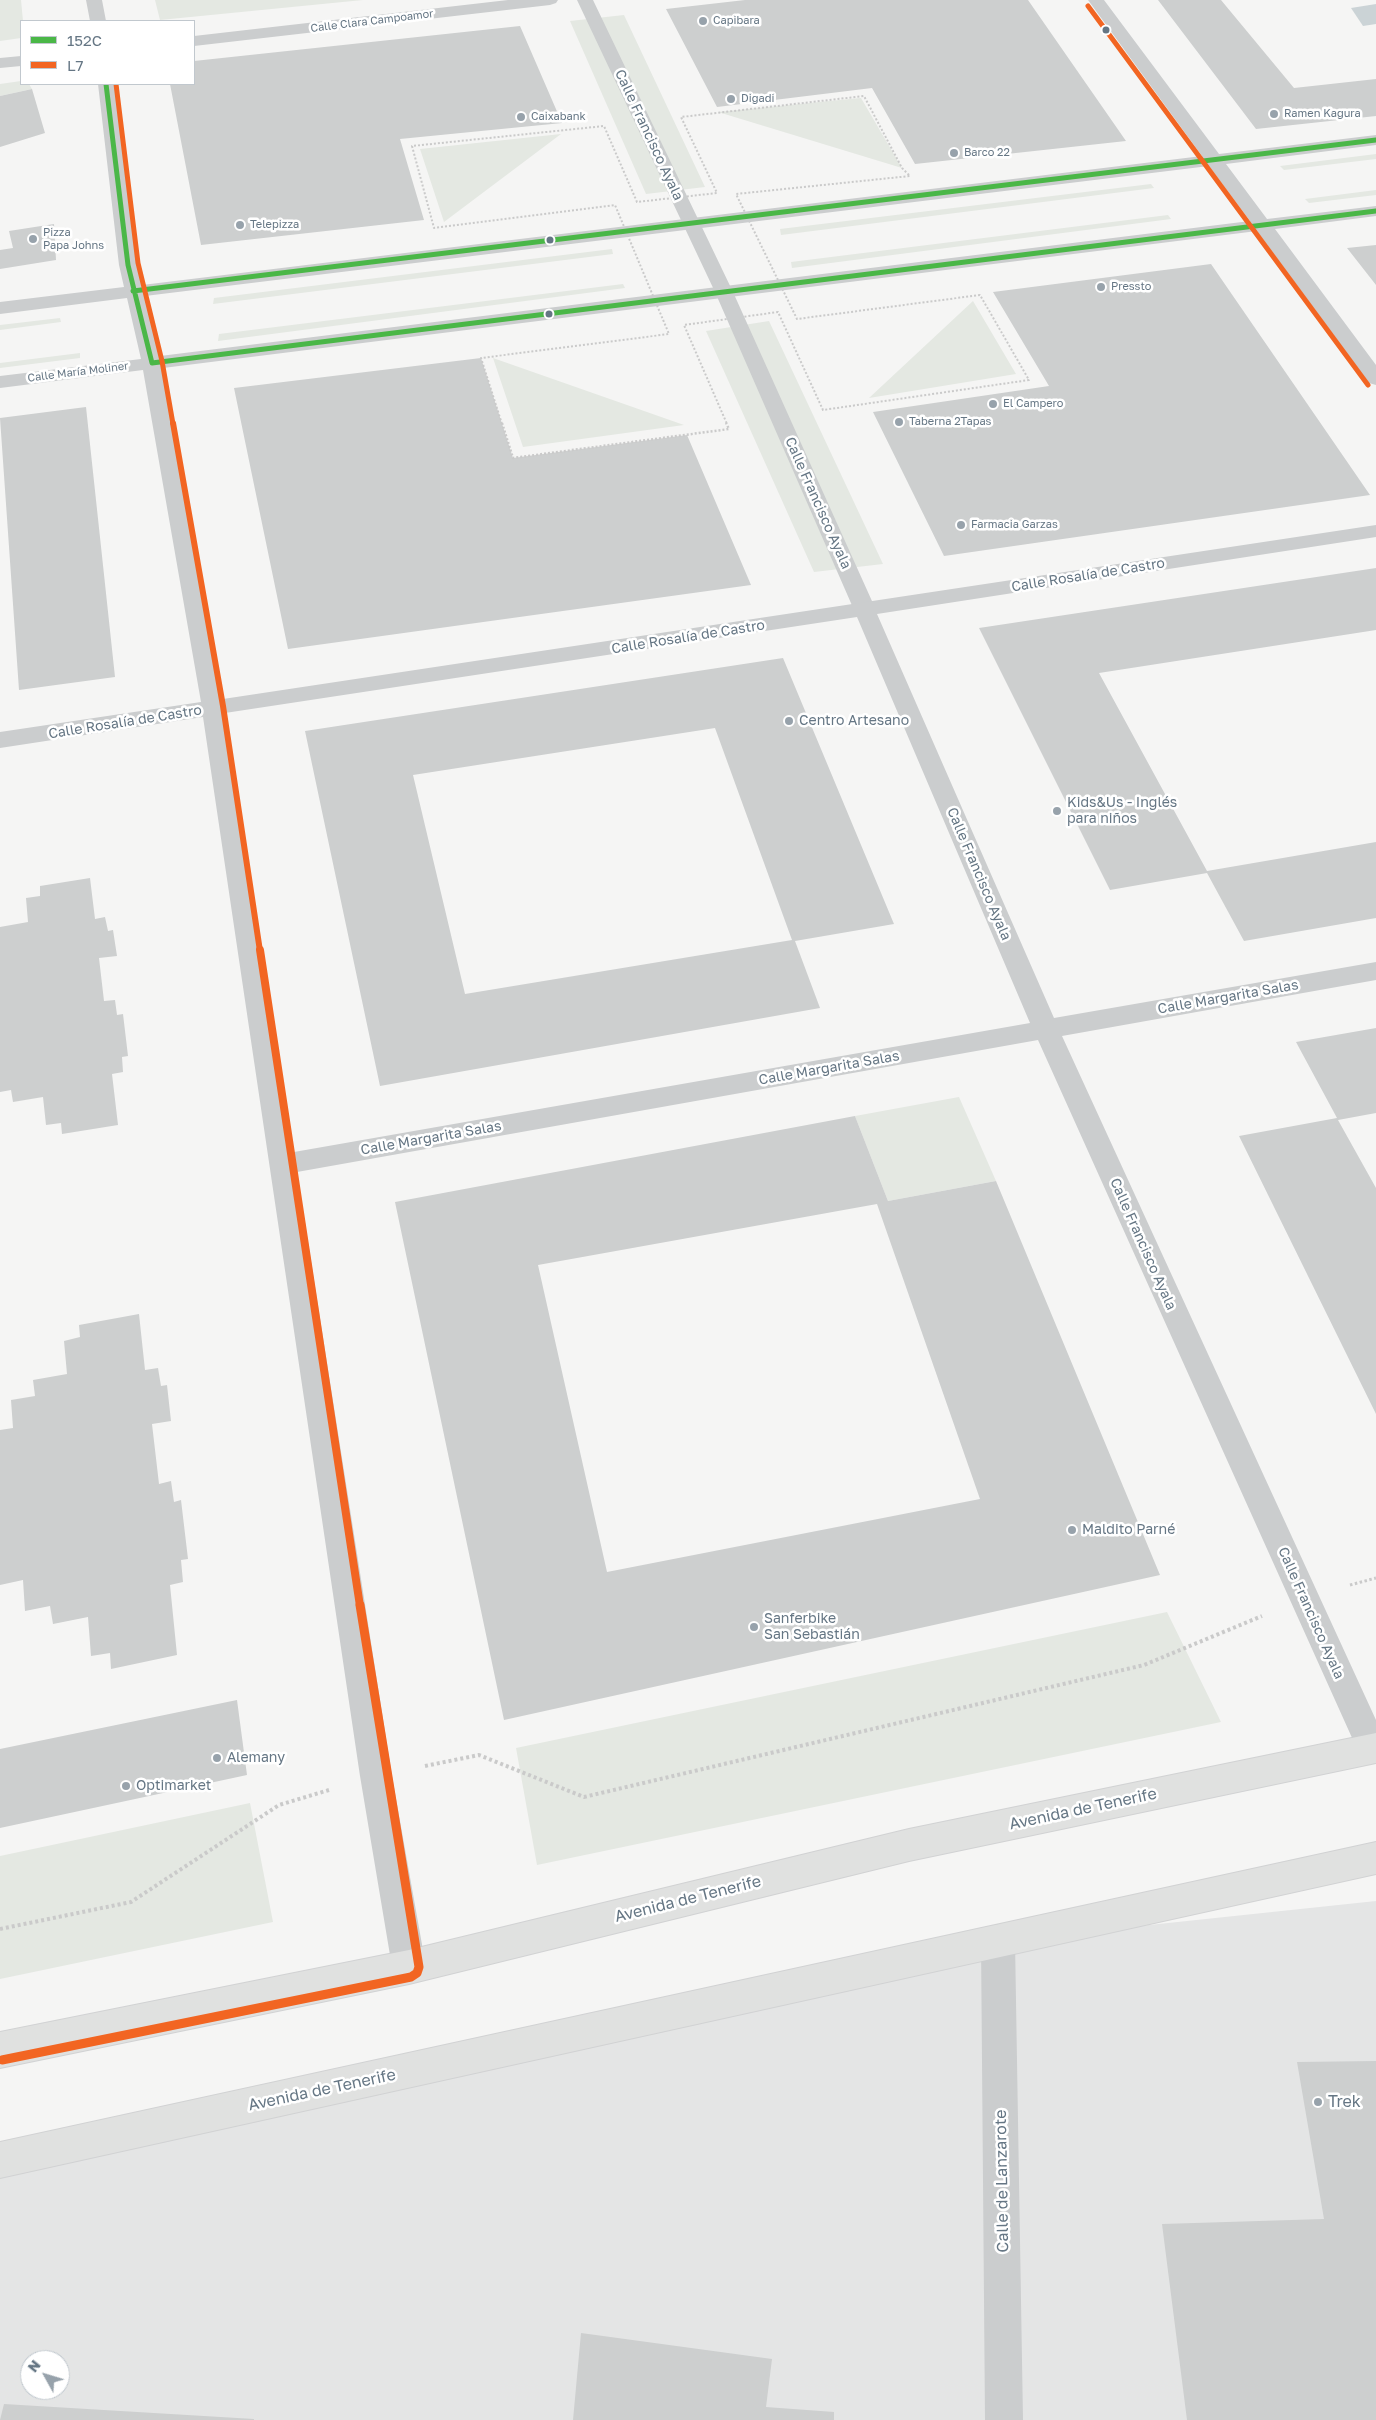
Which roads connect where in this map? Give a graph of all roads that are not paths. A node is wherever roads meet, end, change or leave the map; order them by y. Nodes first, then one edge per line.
1 (94, 0) edge
2 (550, 0) edge
3 (585, 0) edge
4 (1096, 0) edge
5 (98, 20) edge
6 (195, 41) edge
7 (20, 61) edge
8 (0, 63) edge
9 (106, 85) edge
10 (1376, 140) edge
11 (1214, 160) junction
12 (1376, 211) edge
13 (691, 223) junction
14 (1262, 225) junction
15 (133, 291) junction
16 (724, 292) junction
17 (0, 308) edge
18 (152, 363) junction
19 (1376, 379) edge
20 (0, 382) edge
21 (1376, 531) edge
22 (865, 610) junction
23 (214, 708) junction
24 (0, 740) edge
25 (1376, 971) edge
26 (1046, 1030) junction
27 (283, 1164) junction
28 (1374, 1748) edge
29 (1376, 1858) edge
30 (998, 1941) junction
31 (410, 1967) junction
32 (0, 2050) edge
33 (0, 2160) edge
34 (1004, 2420) edge

1 - 5 street
2 - 6 street, Calle Clara Campoamor
3 - 13 street, Calle Francisco Ayala
4 - 11 street
7 - 8 street
9 - 15 street
10 - 11 street
11 - 13 street
11 - 14 street
12 - 14 street, Calle María Moliner
13 - 15 street
13 - 16 street, Calle Francisco Ayala
14 - 16 street, Calle María Moliner
14 - 19 street
15 - 17 street
15 - 18 street
16 - 18 street, Calle María Moliner
16 - 22 street, Calle Francisco Ayala
18 - 20 street, Calle María Moliner
18 - 23 street
21 - 22 street, Calle Rosalía de Castro
22 - 23 street, Calle Rosalía de Castro
22 - 26 street, Calle Francisco Ayala
23 - 24 street, Calle Rosalía de Castro
23 - 27 street
25 - 26 street, Calle Margarita Salas
26 - 27 street, Calle Margarita Salas
26 - 28 street, Calle Francisco Ayala
27 - 31 street
28 - 31 main road, Avenida de Tenerife
29 - 30 main road, Avenida de Tenerife
30 - 33 main road, Avenida de Tenerife
30 - 34 street, Calle de Lanzarote
31 - 32 main road, Avenida de Tenerife

